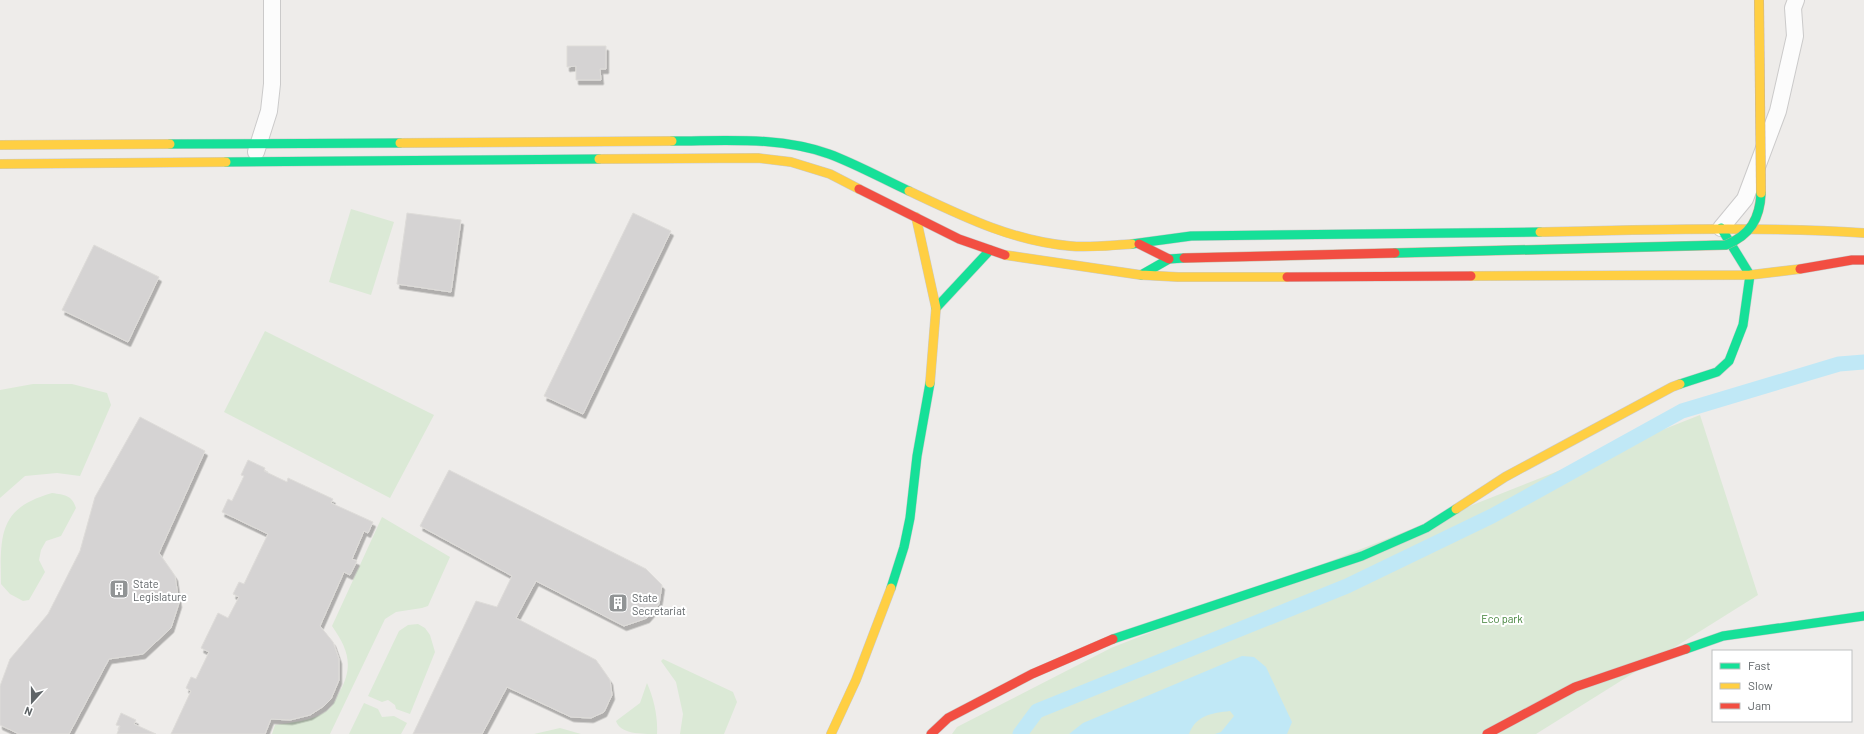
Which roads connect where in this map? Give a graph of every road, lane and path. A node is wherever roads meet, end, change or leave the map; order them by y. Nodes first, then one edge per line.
1 (272, 0) edge
2 (1759, 0) edge
3 (1796, 0) edge
4 (260, 143) junction
5 (0, 145) edge
6 (253, 162) junction
7 (0, 164) edge
8 (916, 217) junction
9 (1721, 228) junction
10 (1864, 233) edge
11 (1139, 244) junction
12 (990, 250) junction
13 (1169, 259) junction
14 (1864, 260) edge
15 (1141, 275) junction
16 (1750, 275) junction
17 (936, 308) junction
18 (1864, 616) edge
19 (831, 734) edge
20 (931, 734) edge
21 (1487, 734) edge

1 - 4 street
2 - 13 main road, bridge
3 - 9 street
4 - 5 main road
4 - 6 street
4 - 11 main road
6 - 7 main road
6 - 8 main road
8 - 12 main road
8 - 17 main road
9 - 10 main road
9 - 11 main road
9 - 16 main road
11 - 13 main road
12 - 15 main road
12 - 17 main road
13 - 15 main road
14 - 16 main road
15 - 16 main road
16 - 20 main road
17 - 19 main road
18 - 21 main road

